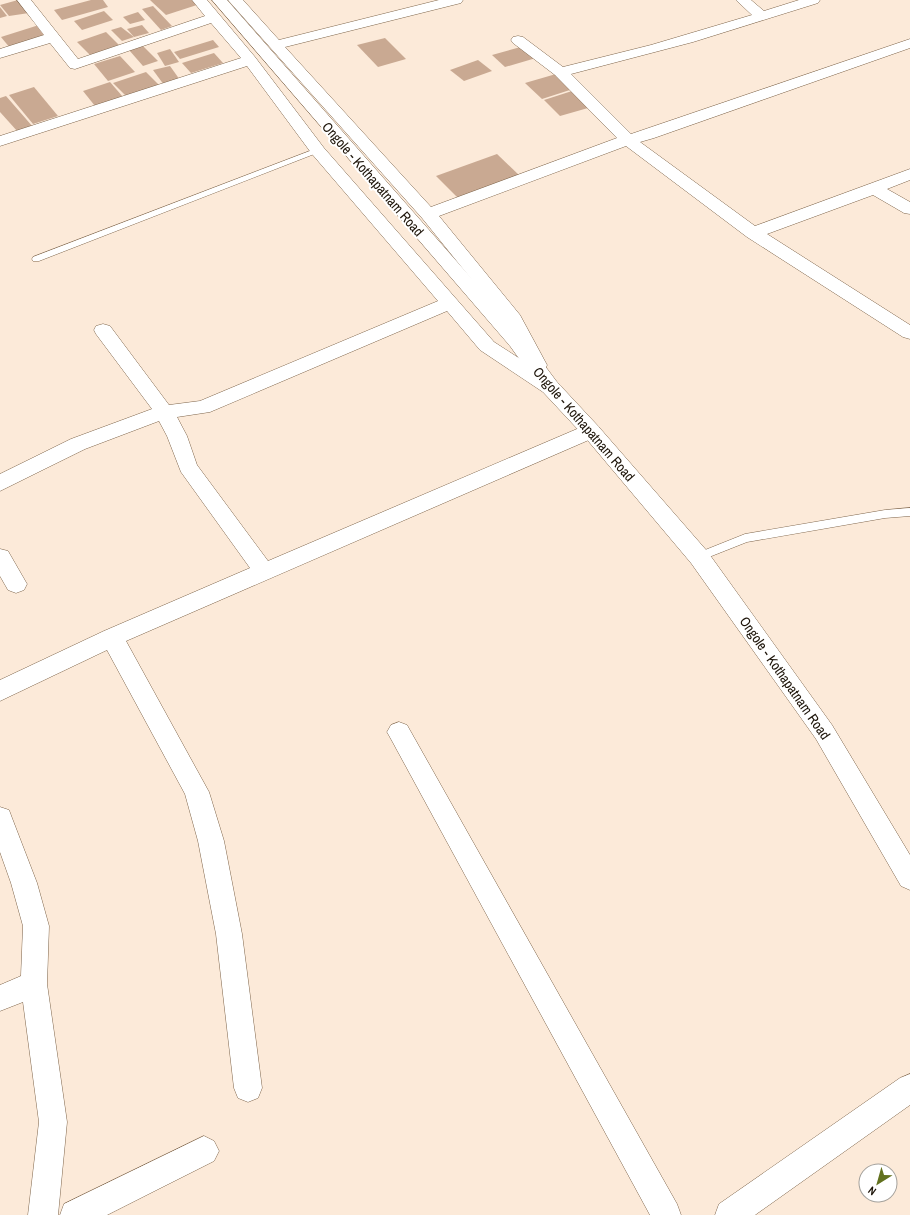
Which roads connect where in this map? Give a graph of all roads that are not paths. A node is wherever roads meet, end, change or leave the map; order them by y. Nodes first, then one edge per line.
1 (24, 0) edge
2 (199, 0) edge
3 (219, 0) edge
4 (235, 0) edge
5 (456, 0) edge
6 (743, 0) edge
7 (813, 0) edge
8 (215, 17) junction
9 (762, 17) junction
10 (52, 37) junction
11 (518, 40) dead end
12 (910, 43) edge
13 (276, 45) junction
14 (0, 54) edge
15 (250, 60) junction
16 (560, 72) junction
17 (628, 140) junction
18 (0, 141) edge
19 (318, 150) junction
20 (910, 174) edge
21 (874, 189) junction
22 (910, 209) edge
23 (428, 214) junction
24 (753, 233) junction
25 (36, 259) dead end
26 (450, 303) junction
27 (103, 330) dead end
28 (910, 333) edge
29 (550, 387) junction
30 (164, 412) junction
31 (591, 431) junction
32 (0, 483) edge
33 (910, 512) edge
34 (0, 557) edge
35 (699, 557) junction
36 (264, 571) junction
37 (16, 584) dead end
38 (112, 637) junction
39 (0, 691) edge
40 (399, 732) dead end
41 (0, 818) edge
42 (910, 878) edge
43 (34, 984) junction
44 (0, 998) edge
45 (248, 1088) dead end
46 (910, 1088) edge
47 (204, 1151) dead end
48 (43, 1215) edge
49 (75, 1215) edge
50 (666, 1215) edge
51 (730, 1215) edge

1 - 10 street
2 - 8 street
3 - 29 street, Ongole - Kothapatnam Road
4 - 13 street
5 - 13 street
6 - 9 street
7 - 9 street
8 - 10 street
8 - 15 street
9 - 16 street
10 - 14 street
11 - 16 street
12 - 17 street
13 - 23 street
15 - 18 street
15 - 19 street
16 - 17 street
17 - 23 street
17 - 24 street
19 - 25 lane
19 - 26 street
20 - 21 street
21 - 22 street
21 - 24 street
23 - 29 street
24 - 28 street
26 - 29 street
26 - 30 street
27 - 30 street
29 - 31 street, Ongole - Kothapatnam Road
30 - 32 street
30 - 36 street
31 - 35 street, Ongole - Kothapatnam Road
31 - 36 street
33 - 35 lane
34 - 37 street
35 - 42 street, Ongole - Kothapatnam Road
36 - 38 street
38 - 39 street
38 - 45 street
40 - 50 street
41 - 43 street
43 - 44 street
43 - 48 street
46 - 51 street
47 - 49 street

